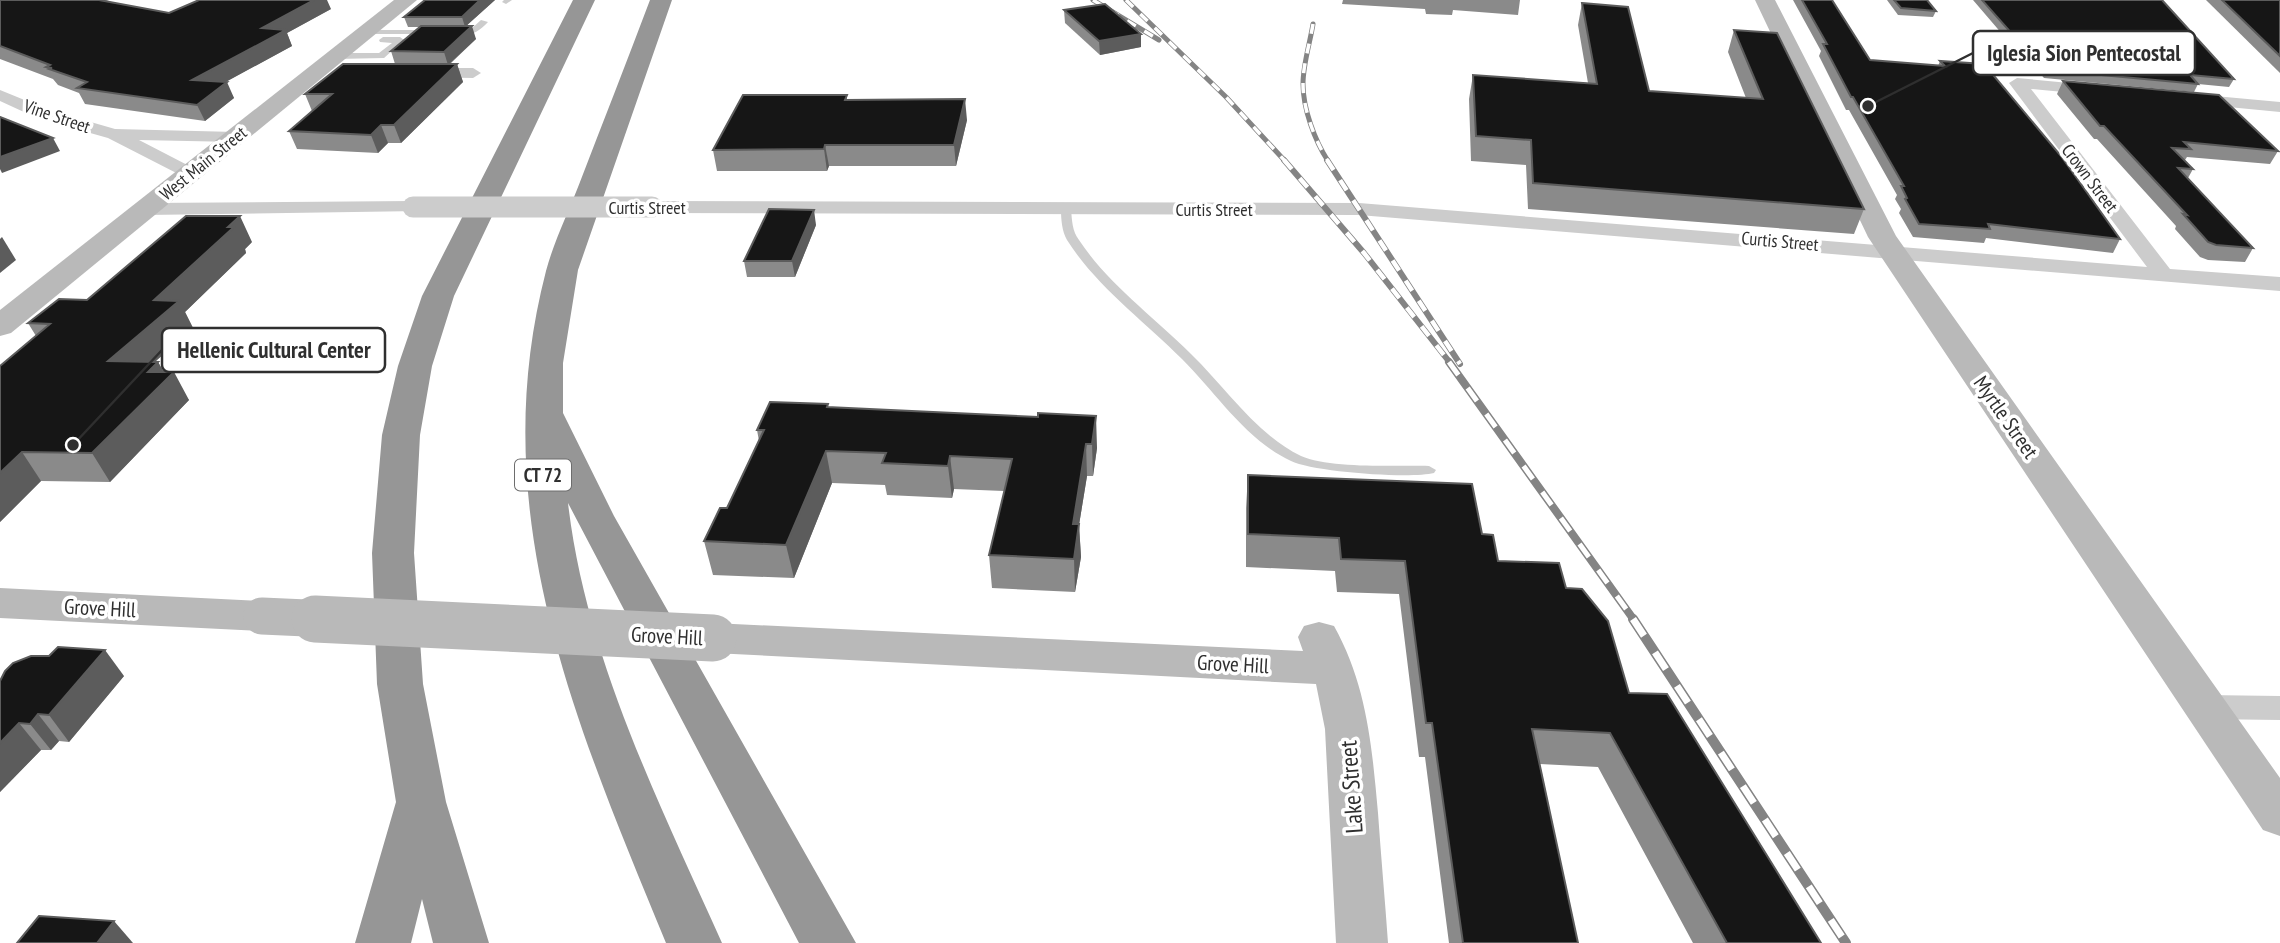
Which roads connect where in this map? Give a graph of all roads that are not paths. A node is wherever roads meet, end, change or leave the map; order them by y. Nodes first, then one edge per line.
1 (407, 0) edge
2 (584, 0) edge
3 (661, 0) edge
4 (1765, 0) edge
5 (484, 22) dead end
6 (362, 36) junction
7 (326, 64) junction
8 (382, 72) edge
9 (408, 73) edge
10 (473, 73) dead end
11 (2017, 82) joint
12 (2114, 91) edge
13 (0, 95) edge
14 (2169, 96) edge
15 (2280, 107) edge
16 (114, 134) junction
17 (236, 137) junction
18 (190, 174) junction
19 (146, 209) junction
20 (1066, 209) junction
21 (1891, 250) junction
22 (2163, 274) junction
23 (2280, 284) edge
24 (0, 326) edge
25 (543, 404) junction
26 (1429, 470) dead end
27 (0, 603) edge
28 (1326, 653) joint
29 (2205, 707) junction
30 (2280, 708) edge
31 (421, 802) junction
32 (2280, 816) edge
33 (383, 943) edge
34 (461, 943) edge
35 (694, 943) edge
36 (828, 943) edge
37 (1362, 943) edge

1 - 6 street, West Main Street
2 - 31 highway
3 - 25 highway, CT 72
4 - 21 street, Myrtle Street
5 - 6 lane
6 - 7 street, West Main Street
6 - 7 lane
7 - 8 street
7 - 17 street, West Main Street
9 - 10 street
11 - 12 street
11 - 22 street, Crown Street
13 - 16 street, Vine Street
14 - 15 street
16 - 17 street, Vine Street
16 - 18 street, Vine Street
17 - 18 street, West Main Street
18 - 19 street, West Main Street
19 - 20 street, Curtis Street, bridge
19 - 24 street, West Main Street
20 - 21 street, Curtis Street
20 - 26 lane
21 - 22 street, Curtis Street
21 - 29 street, Myrtle Street
22 - 23 street, Curtis Street
25 - 35 highway, CT 72
25 - 36 highway
27 - 28 street, Grove Hill, bridge
28 - 37 street, Lake Street
29 - 30 street
29 - 32 street, Myrtle Street
31 - 33 highway
31 - 34 highway

